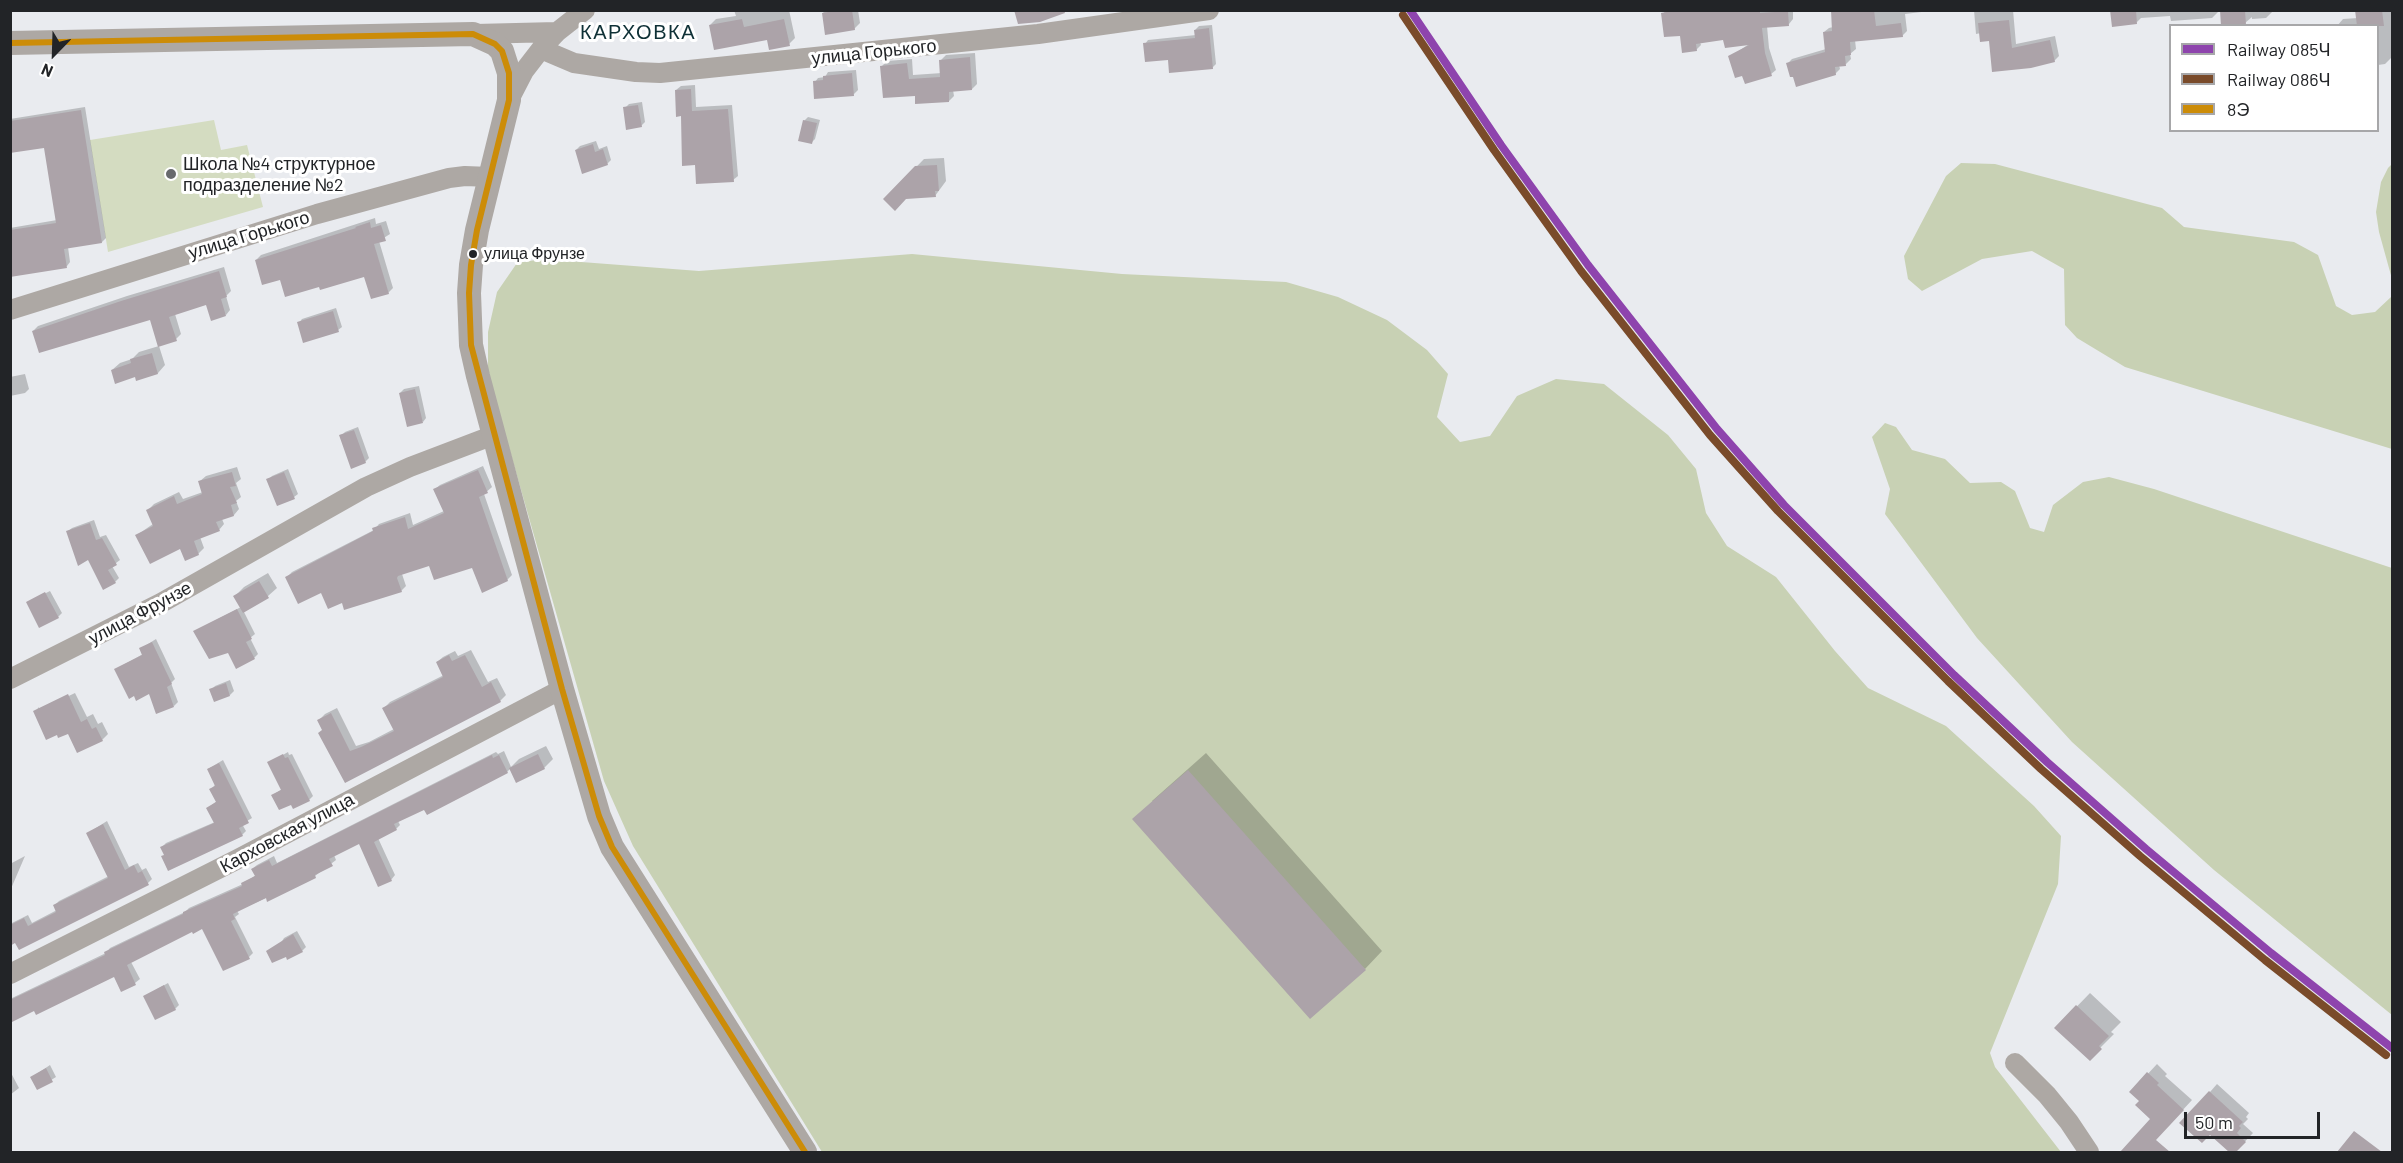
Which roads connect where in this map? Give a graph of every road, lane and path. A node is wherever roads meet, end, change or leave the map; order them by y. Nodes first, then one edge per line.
1 (1209, 10) edge
2 (582, 12) edge
3 (1107, 17) edge
4 (557, 32) junction
5 (473, 34) junction
6 (10, 43) edge
7 (541, 49) junction
8 (509, 100) junction
9 (490, 177) junction
10 (10, 310) edge
11 (494, 435) junction
12 (10, 679) edge
13 (562, 689) junction
14 (10, 974) edge
15 (2015, 1063) dead end
16 (805, 1152) edge
17 (2089, 1152) edge

1 - 3 street, улица Горького
2 - 4 street
3 - 7 street, улица Горького
4 - 5 street
4 - 7 street
5 - 6 street
5 - 8 street
7 - 8 street
8 - 9 street
9 - 10 street, улица Горького
9 - 11 street
11 - 12 street, улица Фрунзе
11 - 13 street
13 - 14 street, Карховская улица
13 - 16 street
15 - 17 street

